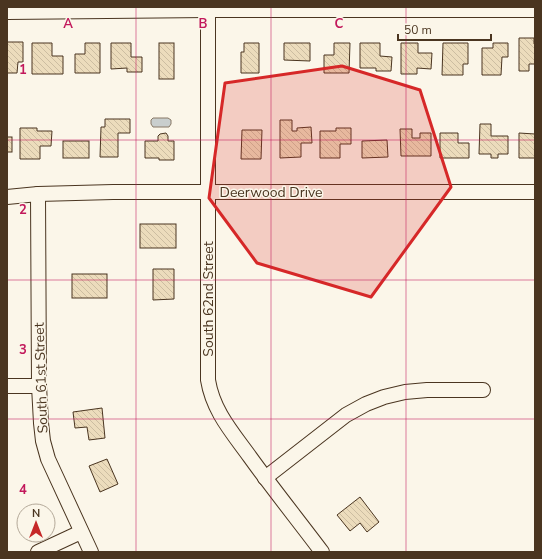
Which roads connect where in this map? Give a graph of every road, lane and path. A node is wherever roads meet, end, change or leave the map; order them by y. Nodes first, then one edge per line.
1 (126, 9) edge
2 (475, 9) edge
3 (208, 10) junction
4 (535, 10) edge
5 (7, 12) edge
6 (208, 192) junction
7 (535, 192) edge
8 (38, 194) junction
9 (7, 197) edge
10 (7, 386) edge
11 (39, 386) junction
12 (483, 390) dead end
13 (265, 478) junction
14 (81, 532) junction
15 (38, 552) edge
16 (91, 552) edge
17 (322, 552) edge

1 - 3 street
1 - 5 street
2 - 3 street
2 - 4 street
3 - 6 street, South 62nd Street
6 - 7 street, Deerwood Drive
6 - 8 street, Deerwood Drive
6 - 13 street, South 62nd Street
8 - 9 street, Deerwood Drive
8 - 11 street, South 61st Street
10 - 11 street
11 - 14 street, South 61st Street
12 - 13 street
13 - 17 street, South 62nd Street
14 - 15 street
14 - 16 street, South 61st Street

